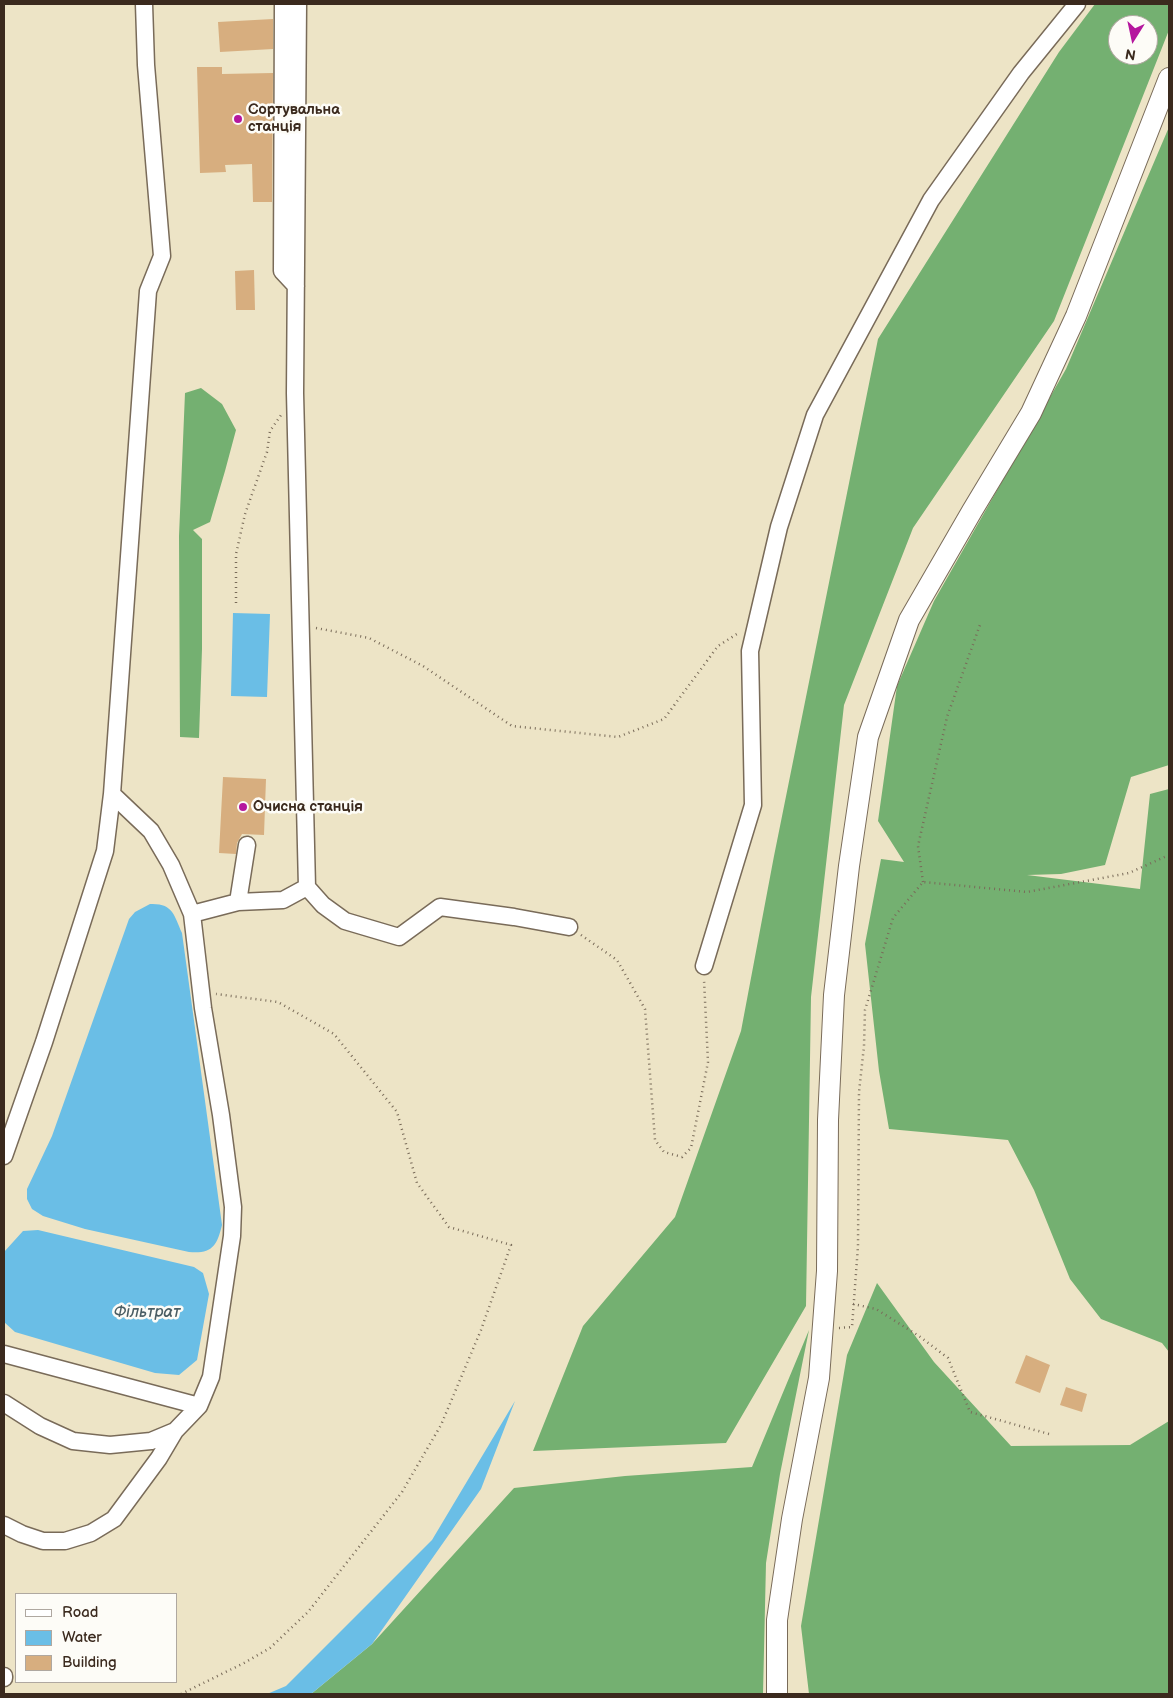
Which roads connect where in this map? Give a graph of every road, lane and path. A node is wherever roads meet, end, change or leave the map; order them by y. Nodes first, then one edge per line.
1 (144, 4) edge
2 (283, 4) edge
3 (298, 4) edge
4 (1077, 4) edge
5 (1169, 78) edge
6 (296, 286) junction
7 (295, 393) junction
8 (236, 603) dead end
9 (757, 620) junction
10 (981, 622) dead end
11 (300, 624) junction
12 (112, 794) junction
13 (246, 845) dead end
14 (1169, 855) edge
15 (923, 882) junction
16 (307, 887) junction
17 (238, 902) junction
18 (192, 914) junction
19 (569, 927) joint
20 (704, 966) joint
21 (201, 992) junction
22 (4, 1156) edge
23 (853, 1304) junction
24 (823, 1330) junction
25 (4, 1354) edge
26 (4, 1403) edge
27 (199, 1406) junction
28 (175, 1431) junction
29 (1049, 1434) dead end
30 (4, 1525) edge
31 (181, 1694) edge
32 (777, 1694) edge

1 - 12 lane
2 - 6 lane
3 - 6 lane
4 - 9 lane
5 - 24 main road
6 - 7 lane
7 - 8 path
7 - 11 lane
9 - 11 path
9 - 20 lane
10 - 15 path
11 - 16 lane
12 - 18 lane
12 - 22 lane
13 - 17 lane
14 - 15 path
15 - 23 path
16 - 17 lane
16 - 19 lane
17 - 18 lane
18 - 21 lane
19 - 20 path
21 - 27 lane
21 - 31 path
23 - 24 path
23 - 29 path
24 - 32 main road
25 - 27 lane
26 - 28 lane
27 - 28 lane
28 - 30 lane

